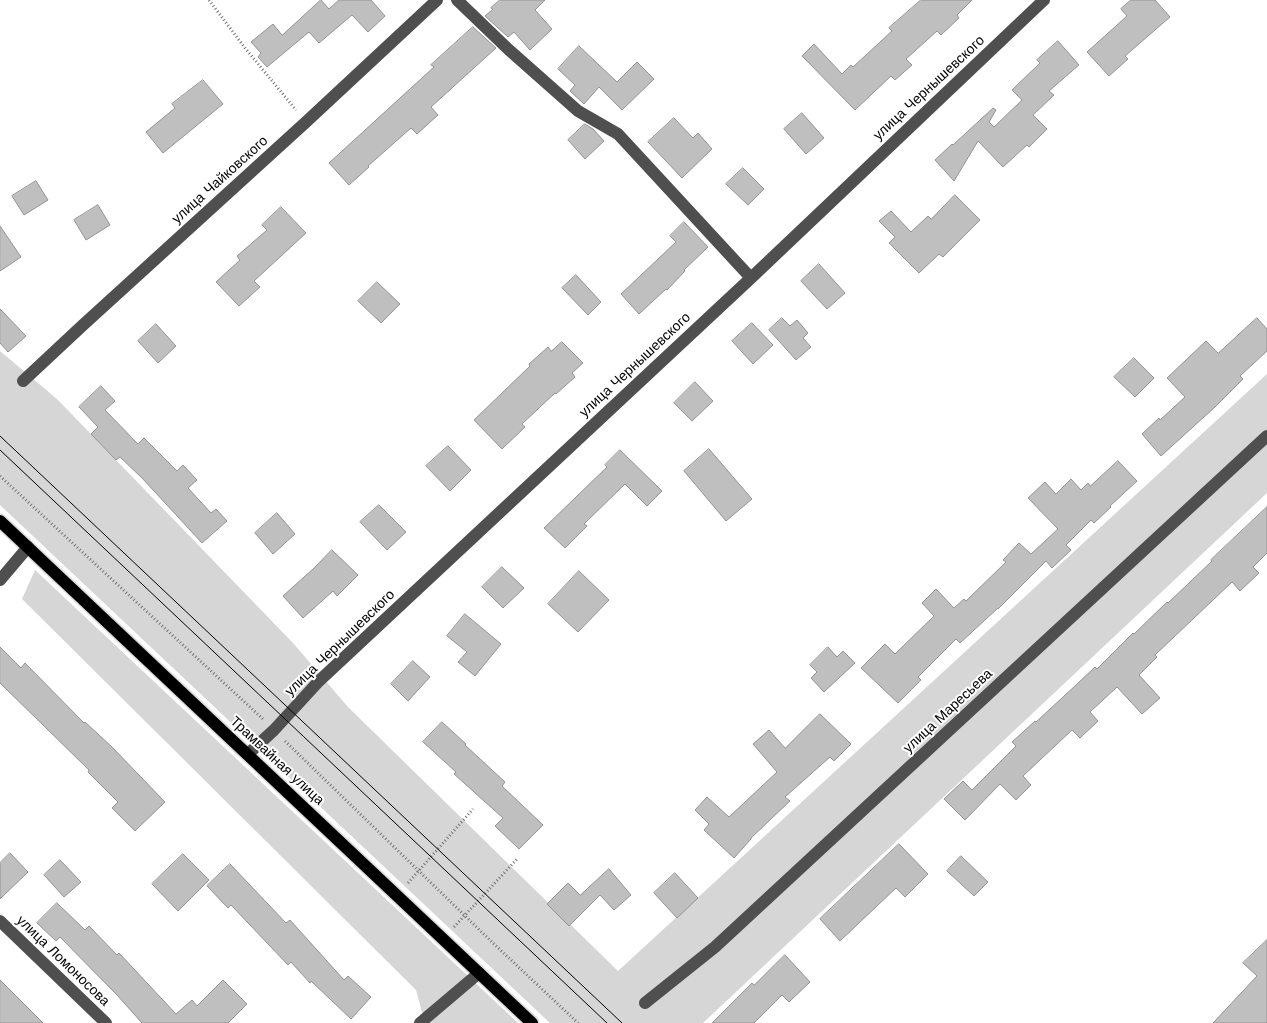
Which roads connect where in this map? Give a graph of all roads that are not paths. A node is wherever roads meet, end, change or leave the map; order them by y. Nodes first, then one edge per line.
1 (436, 0) edge
2 (457, 0) edge
3 (1044, 0) edge
4 (751, 278) junction
5 (23, 381) dead end
6 (1267, 436) edge
7 (0, 521) edge
8 (28, 547) junction
9 (0, 580) edge
10 (248, 754) junction
11 (0, 921) edge
12 (480, 972) junction
13 (645, 1003) dead end
14 (106, 1023) edge
15 (420, 1023) edge
16 (532, 1023) edge

1 - 5 street, улица Чайковского
2 - 4 street
3 - 4 street, улица Чернышевского
4 - 10 street, улица Чернышевского
6 - 13 street, улица Маресьева
7 - 8 main road, Трамвайная улица
8 - 9 street
8 - 10 main road, Трамвайная улица
10 - 12 main road, Трамвайная улица
11 - 14 street, улица Ломоносова
12 - 15 street
12 - 16 main road, Трамвайная улица

